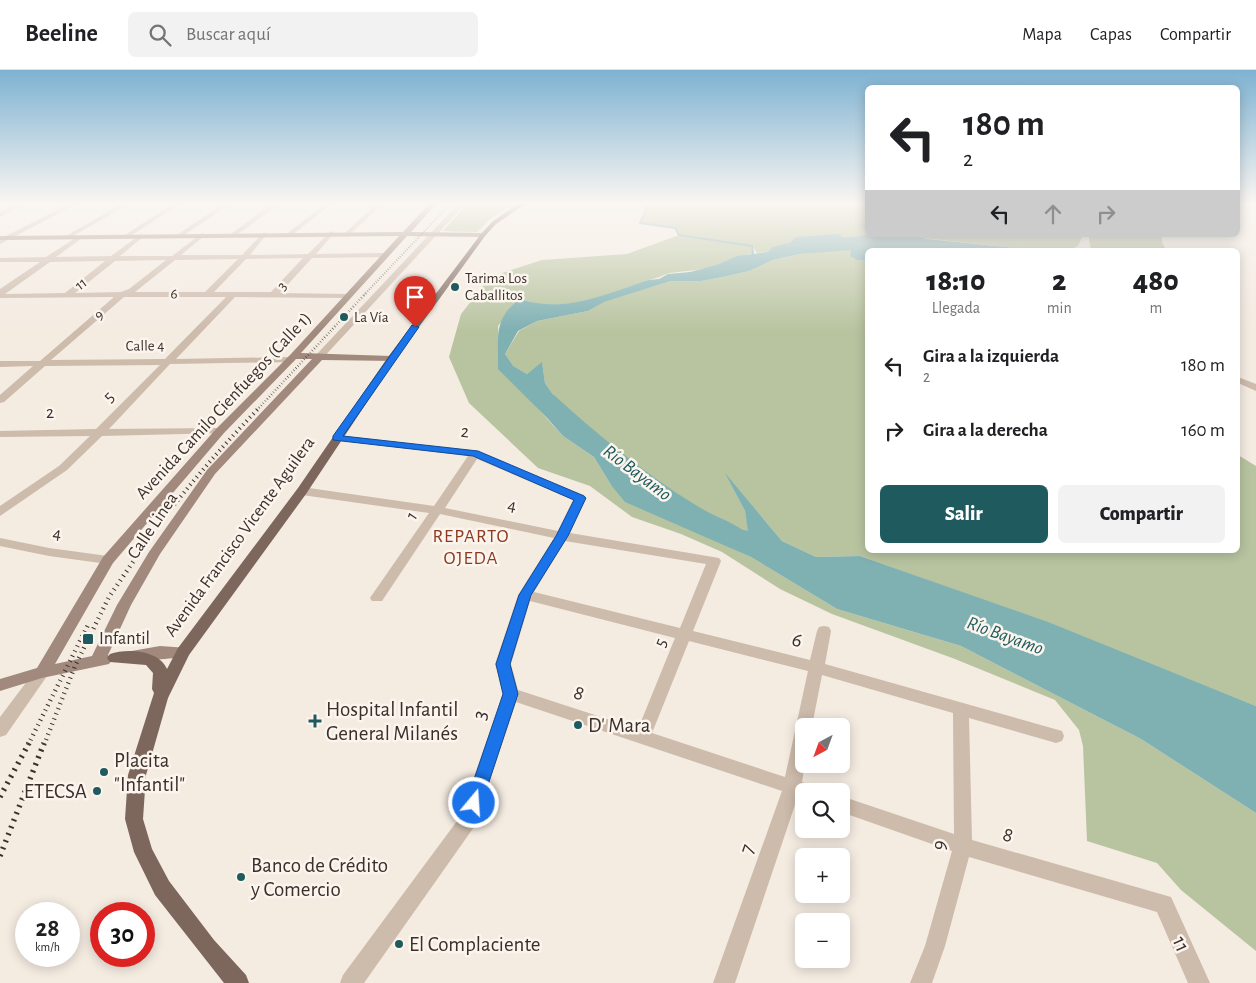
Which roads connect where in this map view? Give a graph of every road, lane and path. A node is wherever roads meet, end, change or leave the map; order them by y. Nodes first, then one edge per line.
1 (68, 246) edge
2 (129, 246) edge
3 (190, 246) edge
4 (254, 246) edge
5 (320, 246) edge
6 (394, 246) edge
7 (423, 246) edge
8 (475, 246) edge
9 (385, 255) junction
10 (311, 256) junction
11 (244, 257) junction
12 (175, 258) junction
13 (113, 259) junction
14 (0, 260) edge
15 (48, 260) junction
16 (206, 294) junction
17 (233, 294) junction
18 (274, 294) junction
19 (0, 295) edge
20 (67, 295) junction
21 (122, 295) junction
22 (348, 296) junction
23 (319, 357) junction
24 (292, 358) junction
25 (391, 359) junction
26 (169, 361) junction
27 (42, 363) junction
28 (0, 364) edge
29 (1240, 381) edge
30 (1256, 388) edge
31 (0, 400) edge
32 (220, 431) junction
33 (100, 432) junction
34 (0, 434) edge
35 (337, 438) junction
36 (475, 454) junction
37 (302, 492) junction
38 (437, 510) junction
39 (0, 512) edge
40 (562, 536) junction
41 (0, 542) edge
42 (108, 560) junction
43 (714, 561) joint
44 (525, 595) junction
45 (377, 598) dead end
46 (824, 631) dead end
47 (685, 634) junction
48 (183, 652) junction
49 (115, 658) junction
50 (97, 662) junction
51 (816, 667) junction
52 (42, 672) junction
53 (0, 686) edge
54 (510, 694) junction
55 (160, 698) junction
56 (961, 708) junction
57 (806, 718) edge
58 (0, 730) edge
59 (1056, 736) dead end
60 (642, 738) junction
61 (795, 788) edge
62 (795, 797) edge
63 (850, 807) edge
64 (963, 846) junction
65 (1164, 904) joint
66 (238, 983) edge
67 (351, 983) edge
68 (724, 983) edge
69 (920, 983) edge
70 (1199, 983) edge

1 - 15 street
2 - 13 street, 11
3 - 12 street, 9
4 - 11 street
5 - 10 street, 3
6 - 9 street, Avenida Camilo Cienfuegos (Calle 1)
7 - 23 street, Calle Linea
8 - 25 main road, Avenida Francisco Vicente Aguilera
9 - 10 street
9 - 22 street, Avenida Camilo Cienfuegos (Calle 1)
10 - 11 street
10 - 18 street, 3
11 - 12 street
11 - 16 street
12 - 13 street
12 - 21 street, 9
13 - 15 street
13 - 20 street, 11
14 - 15 street
15 - 19 street
16 - 17 street, 6
16 - 21 street, 6
17 - 18 street, 6
17 - 26 street, 5
18 - 22 street, 6
19 - 20 street, 6
20 - 21 street, 6
21 - 27 street, 9
22 - 24 street, Avenida Camilo Cienfuegos (Calle 1)
23 - 24 street, Calle 4
23 - 25 street, Calle 4
23 - 50 street, Calle Linea
24 - 26 street, Calle 4
24 - 32 street, Avenida Camilo Cienfuegos (Calle 1)
25 - 35 main road, Avenida Francisco Vicente Aguilera
26 - 27 street, Calle 4
26 - 33 street, 5
27 - 28 street, Calle 4
27 - 31 street, 9
29 - 30 street
32 - 33 street, 2
32 - 42 street, Avenida Camilo Cienfuegos (Calle 1)
33 - 34 street, 2
33 - 39 street, 5
35 - 36 street, 2
35 - 37 main road, Avenida Francisco Vicente Aguilera
36 - 38 street, 1
36 - 40 street, 2
37 - 38 street, 4
37 - 48 main road, Avenida Francisco Vicente Aguilera
38 - 40 street, 4
38 - 45 street, 1
40 - 43 street, 4
40 - 44 street
41 - 42 street, 4
42 - 52 street, Avenida Camilo Cienfuegos (Calle 1)
43 - 47 street, 5
44 - 47 street, 6
44 - 54 street
46 - 51 street, 7
47 - 51 street, 6
47 - 60 street, 5
48 - 49 street
48 - 55 main road, Avenida Francisco Vicente Aguilera
49 - 50 street
49 - 55 main road
50 - 52 street
51 - 56 street, 6
51 - 57 street, 7
52 - 53 street
52 - 58 street
54 - 60 street, 8
54 - 67 street, 3
55 - 66 main road, Avenida Francisco Vicente Aguilera
56 - 59 street, 6
56 - 64 street, 9
60 - 61 street, 8
62 - 68 street, 7
63 - 64 street, 8
64 - 65 street, 8
64 - 69 street, 9
65 - 70 street, 11

